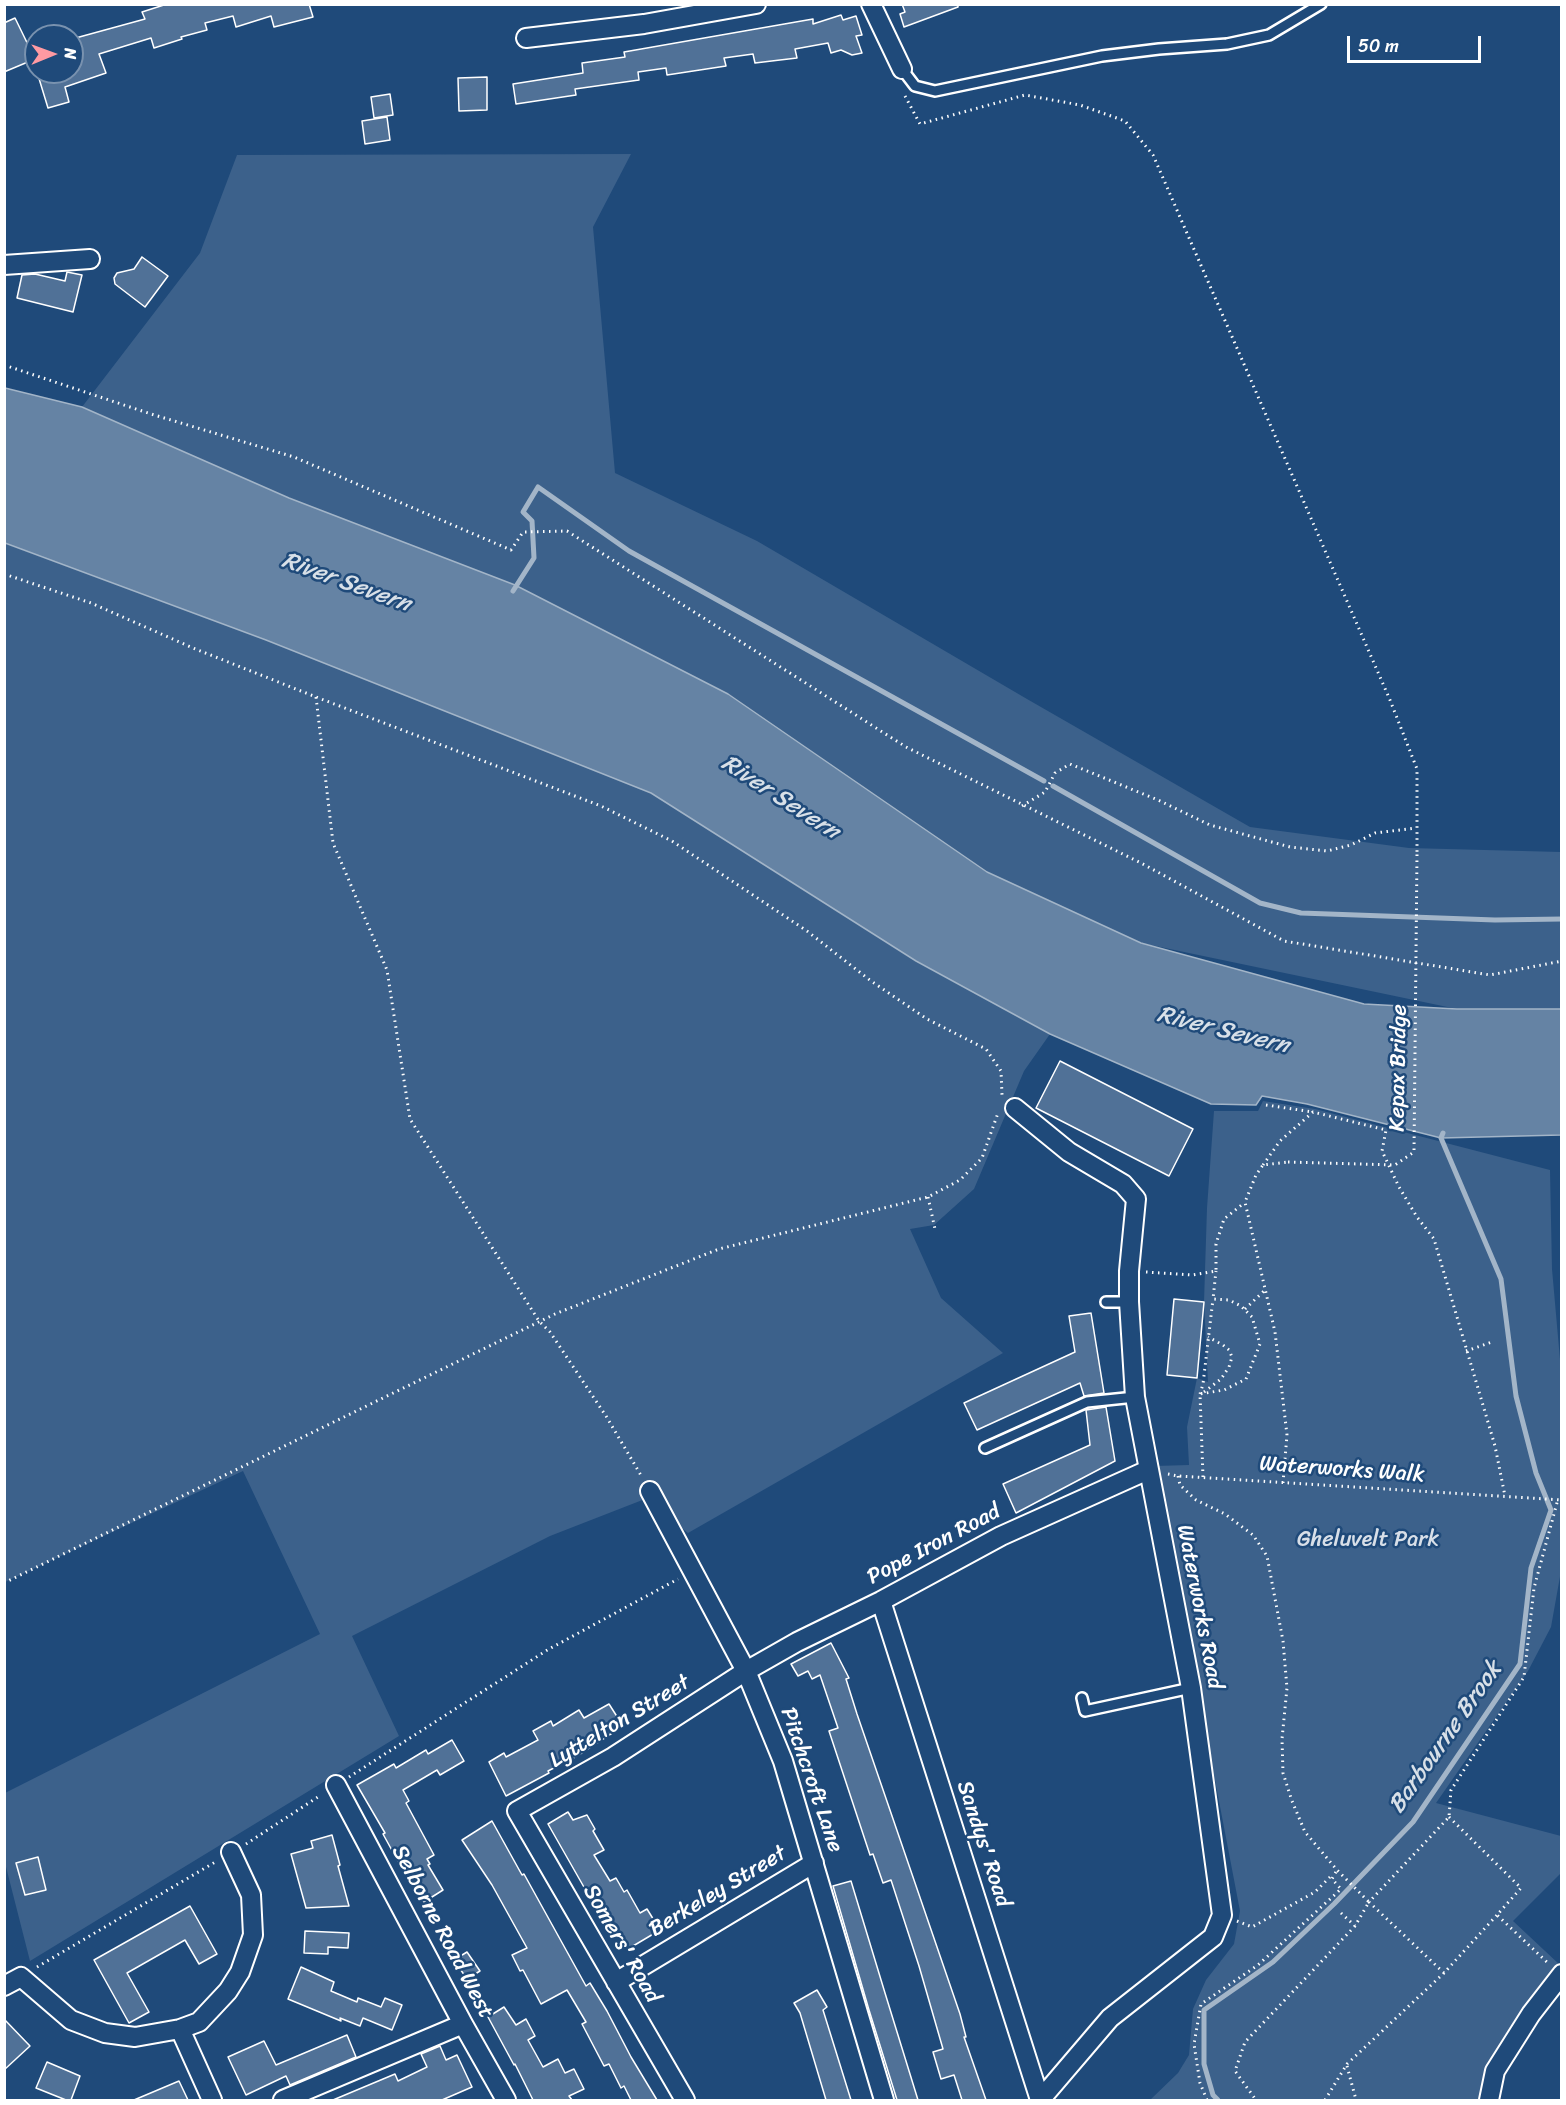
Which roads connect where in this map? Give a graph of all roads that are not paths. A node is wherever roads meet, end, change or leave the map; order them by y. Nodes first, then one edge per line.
1 (756, 4) edge
2 (871, 4) edge
3 (1321, 4) edge
4 (526, 38) dead end
5 (902, 69) joint
6 (90, 259) dead end
7 (4, 265) edge
8 (1006, 1105) road end
9 (1106, 1302) dead end
10 (1129, 1302) junction
11 (1135, 1397) junction
12 (985, 1448) dead end
13 (1148, 1470) junction
14 (650, 1491) road end
15 (881, 1601) junction
16 (746, 1671) junction
17 (1191, 1688) junction
18 (1082, 1698) dead end
19 (336, 1785) road end
20 (517, 1811) joint
21 (231, 1852) road end
22 (814, 1863) junction
23 (1561, 1975) edge
24 (13, 1982) edge
25 (616, 1982) junction
26 (463, 2024) junction
27 (180, 2029) junction
28 (212, 2100) edge
29 (283, 2100) edge
30 (506, 2100) edge
31 (685, 2100) edge
32 (884, 2100) edge
33 (1040, 2100) edge
34 (1489, 2100) edge

1 - 4 street
2 - 5 street
3 - 5 lane
6 - 7 street
8 - 10 street, Waterworks Road
9 - 10 lane
10 - 11 street, Waterworks Road
11 - 12 lane
11 - 13 street, Waterworks Road
13 - 15 street, Pope Iron Road
13 - 17 street, Waterworks Road
14 - 16 street, Pitchcroft Lane
15 - 16 street, Pope Iron Road
15 - 33 street, Sandys' Road
16 - 20 street, Lyttelton Street
16 - 22 street, Pitchcroft Lane
17 - 18 lane
17 - 33 street, Waterworks Road
19 - 26 street, Selborne Road West
20 - 25 street, Somers' Road
21 - 27 street
22 - 25 street, Berkeley Street
22 - 32 street, Pitchcroft Lane
23 - 34 street
24 - 27 street
25 - 31 street, Somers' Road
26 - 29 street
26 - 30 street, Selborne Road West
27 - 28 street

